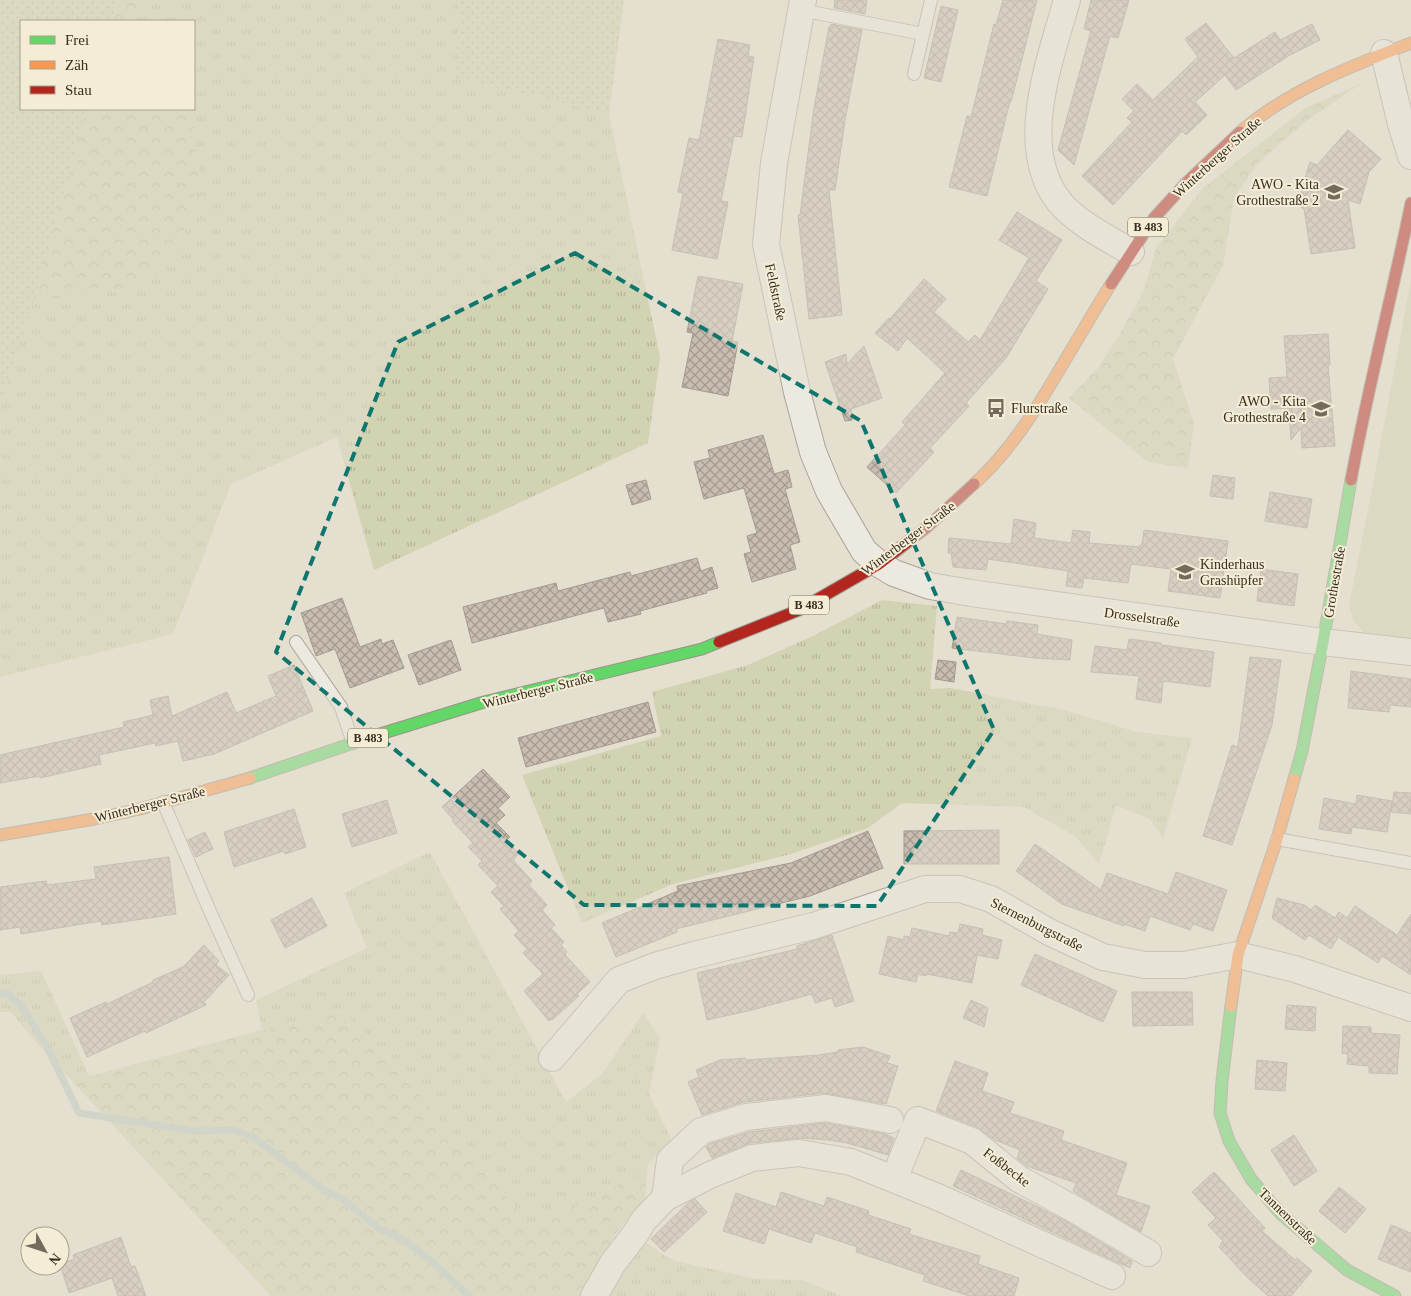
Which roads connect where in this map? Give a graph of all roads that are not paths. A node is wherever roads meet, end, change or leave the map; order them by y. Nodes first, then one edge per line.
1 (931, 0) edge
2 (1067, 0) edge
3 (802, 5) edge
4 (923, 34) junction
5 (1411, 43) edge
6 (1384, 52) junction
7 (914, 74) dead end
8 (1411, 156) edge
9 (1411, 203) edge
10 (1131, 252) junction
11 (879, 564) junction
12 (296, 642) dead end
13 (1324, 642) junction
14 (1411, 652) edge
15 (353, 743) junction
16 (163, 802) junction
17 (0, 835) edge
18 (1277, 839) junction
19 (1411, 863) edge
20 (1238, 955) junction
21 (248, 994) dead end
22 (1411, 1008) edge
23 (552, 1058) dead end
24 (890, 1120) dead end
25 (894, 1179) junction
26 (665, 1198) junction
27 (1148, 1253) dead end
28 (1112, 1276) dead end
29 (594, 1296) edge
30 (1395, 1296) edge

1 - 4 lane
2 - 10 street
3 - 4 lane
3 - 11 street, Feldstraße
4 - 7 lane
5 - 6 main road, Winterberger Straße / B 483
6 - 8 street
6 - 10 main road, Winterberger Straße / B 483
9 - 13 main road, Grothestraße
10 - 11 main road, Winterberger Straße / B 483
11 - 13 street, Drosselstraße
11 - 15 main road, Winterberger Straße / B 483
12 - 15 lane
13 - 14 street, Drosselstraße
13 - 18 main road, Grothestraße
15 - 16 main road, Winterberger Straße / B 483
16 - 17 main road, Winterberger Straße / B 483
16 - 21 lane
18 - 19 lane
18 - 20 main road, Grothestraße
20 - 22 street, Sternenburgstraße
20 - 23 street, Sternenburgstraße
20 - 30 main road, Tannenstraße
24 - 26 street
25 - 26 street
25 - 27 street, Foßbecke
25 - 28 street
26 - 29 street

